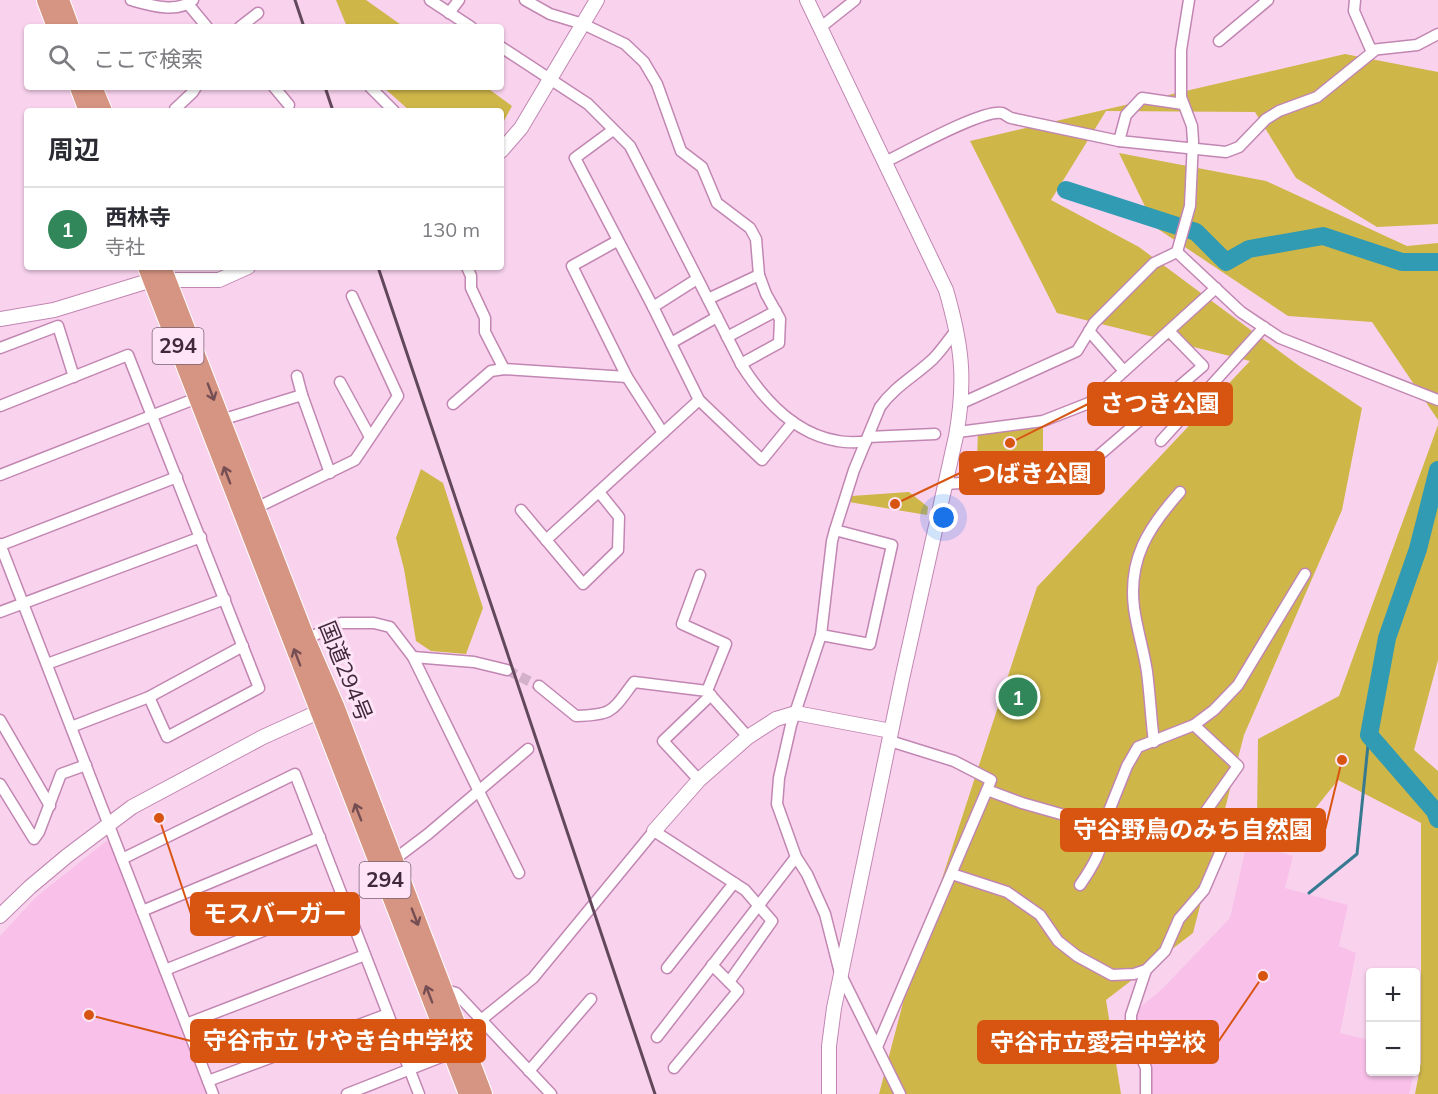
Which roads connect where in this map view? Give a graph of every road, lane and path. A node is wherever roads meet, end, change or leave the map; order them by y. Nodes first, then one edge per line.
1 (46, 0) edge
2 (60, 0) edge
3 (131, 0) edge
4 (430, 0) edge
5 (459, 0) edge
6 (525, 0) edge
7 (597, 0) edge
8 (807, 0) edge
9 (855, 0) edge
10 (1189, 0) edge
11 (1268, 0) edge
12 (1354, 0) edge
13 (191, 2) edge
14 (258, 13) dead end
15 (449, 13) junction
16 (55, 24) edge
17 (69, 24) edge
18 (205, 24) edge
19 (244, 24) edge
20 (466, 24) edge
21 (583, 24) junction
22 (821, 27) junction
23 (1438, 34) edge
24 (1219, 41) dead end
25 (504, 48) edge
26 (1374, 51) junction
27 (550, 79) junction
28 (80, 90) edge
29 (94, 90) edge
30 (194, 90) edge
31 (276, 90) edge
32 (373, 90) edge
33 (1183, 104) junction
34 (289, 105) dead end
35 (87, 108) edge
36 (102, 108) edge
37 (176, 108) edge
38 (391, 108) edge
39 (613, 130) junction
40 (1119, 141) junction
41 (504, 148) edge
42 (1192, 148) junction
43 (885, 162) junction
44 (617, 241) junction
45 (1177, 252) junction
46 (241, 270) edge
47 (468, 270) edge
48 (157, 273) edge
49 (759, 275) junction
50 (697, 279) junction
51 (1216, 288) junction
52 (352, 296) dead end
53 (708, 299) junction
54 (653, 307) junction
55 (776, 310) junction
56 (717, 317) junction
57 (0, 319) edge
58 (1264, 327) junction
59 (957, 329) junction
60 (1089, 331) junction
61 (1168, 331) junction
62 (727, 338) junction
63 (671, 342) junction
64 (0, 348) edge
65 (741, 364) junction
66 (504, 369) junction
67 (1124, 371) junction
68 (74, 376) junction
69 (297, 376) dead end
70 (627, 376) junction
71 (340, 382) dead end
72 (302, 395) junction
73 (197, 398) junction
74 (699, 400) junction
75 (1438, 400) edge
76 (962, 403) junction
77 (453, 404) dead end
78 (0, 406) edge
79 (152, 416) junction
80 (222, 420) junction
81 (794, 422) junction
82 (958, 432) dead end
83 (663, 433) junction
84 (935, 434) dead end
85 (370, 437) junction
86 (867, 440) junction
87 (1161, 441) dead end
88 (330, 473) junction
89 (0, 475) edge
90 (177, 477) junction
91 (945, 484) junction
92 (599, 492) junction
93 (1180, 492) dead end
94 (256, 508) junction
95 (521, 510) dead end
96 (835, 530) junction
97 (201, 537) junction
98 (546, 540) junction
99 (0, 544) edge
100 (1305, 574) dead end
101 (700, 575) dead end
102 (225, 600) junction
103 (23, 604) junction
104 (0, 612) edge
105 (821, 635) junction
106 (306, 639) junction
107 (243, 646) junction
108 (413, 657) junction
109 (47, 664) junction
110 (507, 670) tunnel mouth
111 (539, 686) tunnel mouth
112 (709, 693) junction
113 (149, 697) junction
114 (327, 708) junction
115 (796, 713) junction
116 (0, 720) edge
117 (1194, 724) junction
118 (71, 727) junction
119 (890, 736) junction
120 (748, 737) junction
121 (1154, 742) junction
122 (528, 749) dead end
123 (86, 765) junction
124 (699, 780) junction
125 (0, 784) edge
126 (987, 790) junction
127 (478, 791) junction
128 (50, 806) junction
129 (108, 824) junction
130 (1103, 826) junction
131 (654, 831) junction
132 (320, 837) junction
133 (796, 857) junction
134 (122, 859) junction
135 (386, 864) junction
136 (519, 873) dead end
137 (952, 874) junction
138 (734, 883) junction
139 (1080, 885) dead end
140 (343, 899) junction
141 (5, 900) edge
142 (758, 905) junction
143 (142, 911) junction
144 (0, 916) edge
145 (365, 955) junction
146 (712, 965) junction
147 (668, 968) dead end
148 (165, 970) junction
149 (1146, 970) junction
150 (840, 973) junction
151 (729, 982) junction
152 (443, 989) junction
153 (591, 999) dead end
154 (388, 1014) junction
155 (480, 1020) junction
156 (186, 1024) junction
157 (657, 1037) dead end
158 (456, 1043) junction
159 (877, 1047) junction
160 (674, 1068) dead end
161 (409, 1070) junction
162 (529, 1071) junction
163 (208, 1081) junction
164 (213, 1094) edge
165 (347, 1094) edge
166 (418, 1094) edge
167 (468, 1094) edge
168 (483, 1094) edge
169 (551, 1094) edge
170 (829, 1094) edge
171 (900, 1094) edge
172 (1146, 1094) edge

1 - 16 highway
2 - 17 highway
3 - 13 street
4 - 15 street
5 - 15 street
6 - 21 street
7 - 21 street
8 - 22 street
9 - 22 street
10 - 33 street
11 - 24 street
12 - 26 street
13 - 18 street
14 - 19 street
15 - 20 street
21 - 27 street
21 - 49 street
22 - 43 street
23 - 26 street
25 - 27 street
26 - 42 street
27 - 39 street
27 - 41 street
28 - 35 highway
29 - 36 highway
30 - 37 street
31 - 34 street
32 - 38 street
33 - 40 street
33 - 42 street
39 - 44 street
39 - 50 street
40 - 42 street
40 - 43 street
42 - 45 street
43 - 59 street
44 - 54 street
44 - 70 street
45 - 51 street
45 - 60 street
46 - 48 street
47 - 66 street
48 - 57 street
48 - 73 highway, 国道294号 / 294
48 -> 80 highway, 国道294号 / 294
49 - 53 street
49 - 55 street
50 - 53 street
50 - 54 street
51 - 58 street
51 - 61 street
52 - 85 street
53 - 56 street
54 - 63 street
55 - 62 street
55 - 65 street
56 - 62 street
56 - 63 street
58 - 75 street
58 - 87 street
59 - 76 street
59 - 86 street
60 - 67 street
60 - 76 street
61 - 67 street
61 - 91 street
62 - 65 street
63 - 74 street
64 - 68 street
65 - 81 street
66 - 70 street
66 - 77 street
67 - 82 street
68 - 78 street
68 - 79 street
69 - 72 street
70 - 83 street
71 - 85 street
72 - 80 street
72 - 88 street
73 - 79 street
114 -> 73 highway, 国道294号 / 294
74 - 81 street
74 - 83 street
76 - 91 street
79 - 89 street
79 - 90 street
80 - 94 highway, 国道294号 / 294
81 - 86 street
83 - 92 street
84 - 86 street
85 - 88 street
86 - 96 street
88 - 94 street
90 - 97 street
90 - 99 street
91 - 119 street
92 - 98 street
92 - 98 street
93 - 121 street
94 - 106 highway, 国道294号 / 294
95 - 98 street
96 - 105 street
96 - 105 street
97 - 102 street
97 - 103 street
99 - 103 street
100 - 117 street
101 - 112 street
102 - 107 street
102 - 109 street
103 - 104 street
103 - 109 street
105 - 115 street
106 - 108 street
106 - 114 highway, 国道294号 / 294
107 - 113 street
107 - 113 street
108 - 110 street
108 - 127 street
109 - 118 street
111 - 112 street
112 - 120 street
112 - 124 street
113 - 118 street
114 - 129 street
114 - 135 highway, 国道294号 / 294
115 - 119 street
115 - 120 street
115 - 133 street
116 - 128 street
117 - 121 street
117 - 149 street
118 - 123 street
119 - 126 street
119 - 150 street
120 - 124 street
121 - 130 street
122 - 127 street
123 - 128 street
123 - 129 street
124 - 131 street
125 - 128 street
126 - 130 street
126 - 137 street
127 - 135 street
127 - 136 street
129 - 134 street
129 - 141 street
130 - 139 street
131 - 138 street
131 - 155 street
132 - 134 street
132 - 140 street
132 - 143 street
133 - 142 street
133 - 150 street
134 - 143 street
135 -> 152 highway, 国道294号 / 294
158 -> 135 highway, 国道294号 / 294
137 - 149 street
137 - 159 street
138 - 142 street
138 - 147 street
140 - 145 street
140 - 148 street
141 - 144 street
142 - 146 street
142 - 151 street
143 - 148 street
145 - 154 street
145 - 156 street
146 - 151 street
146 - 157 street
148 - 156 street
149 - 172 street
150 - 159 street
150 - 170 street
151 - 160 street
152 - 155 street
152 - 158 highway, 国道294号 / 294
153 - 162 street
154 - 161 street
154 - 163 street
155 - 158 street
155 - 162 street
156 - 163 street
158 - 161 street
158 - 167 highway, 国道294号 / 294
158 - 168 highway, 国道294号 / 294
159 - 171 street
161 - 165 street
161 - 166 street
162 - 169 street
163 - 164 street

